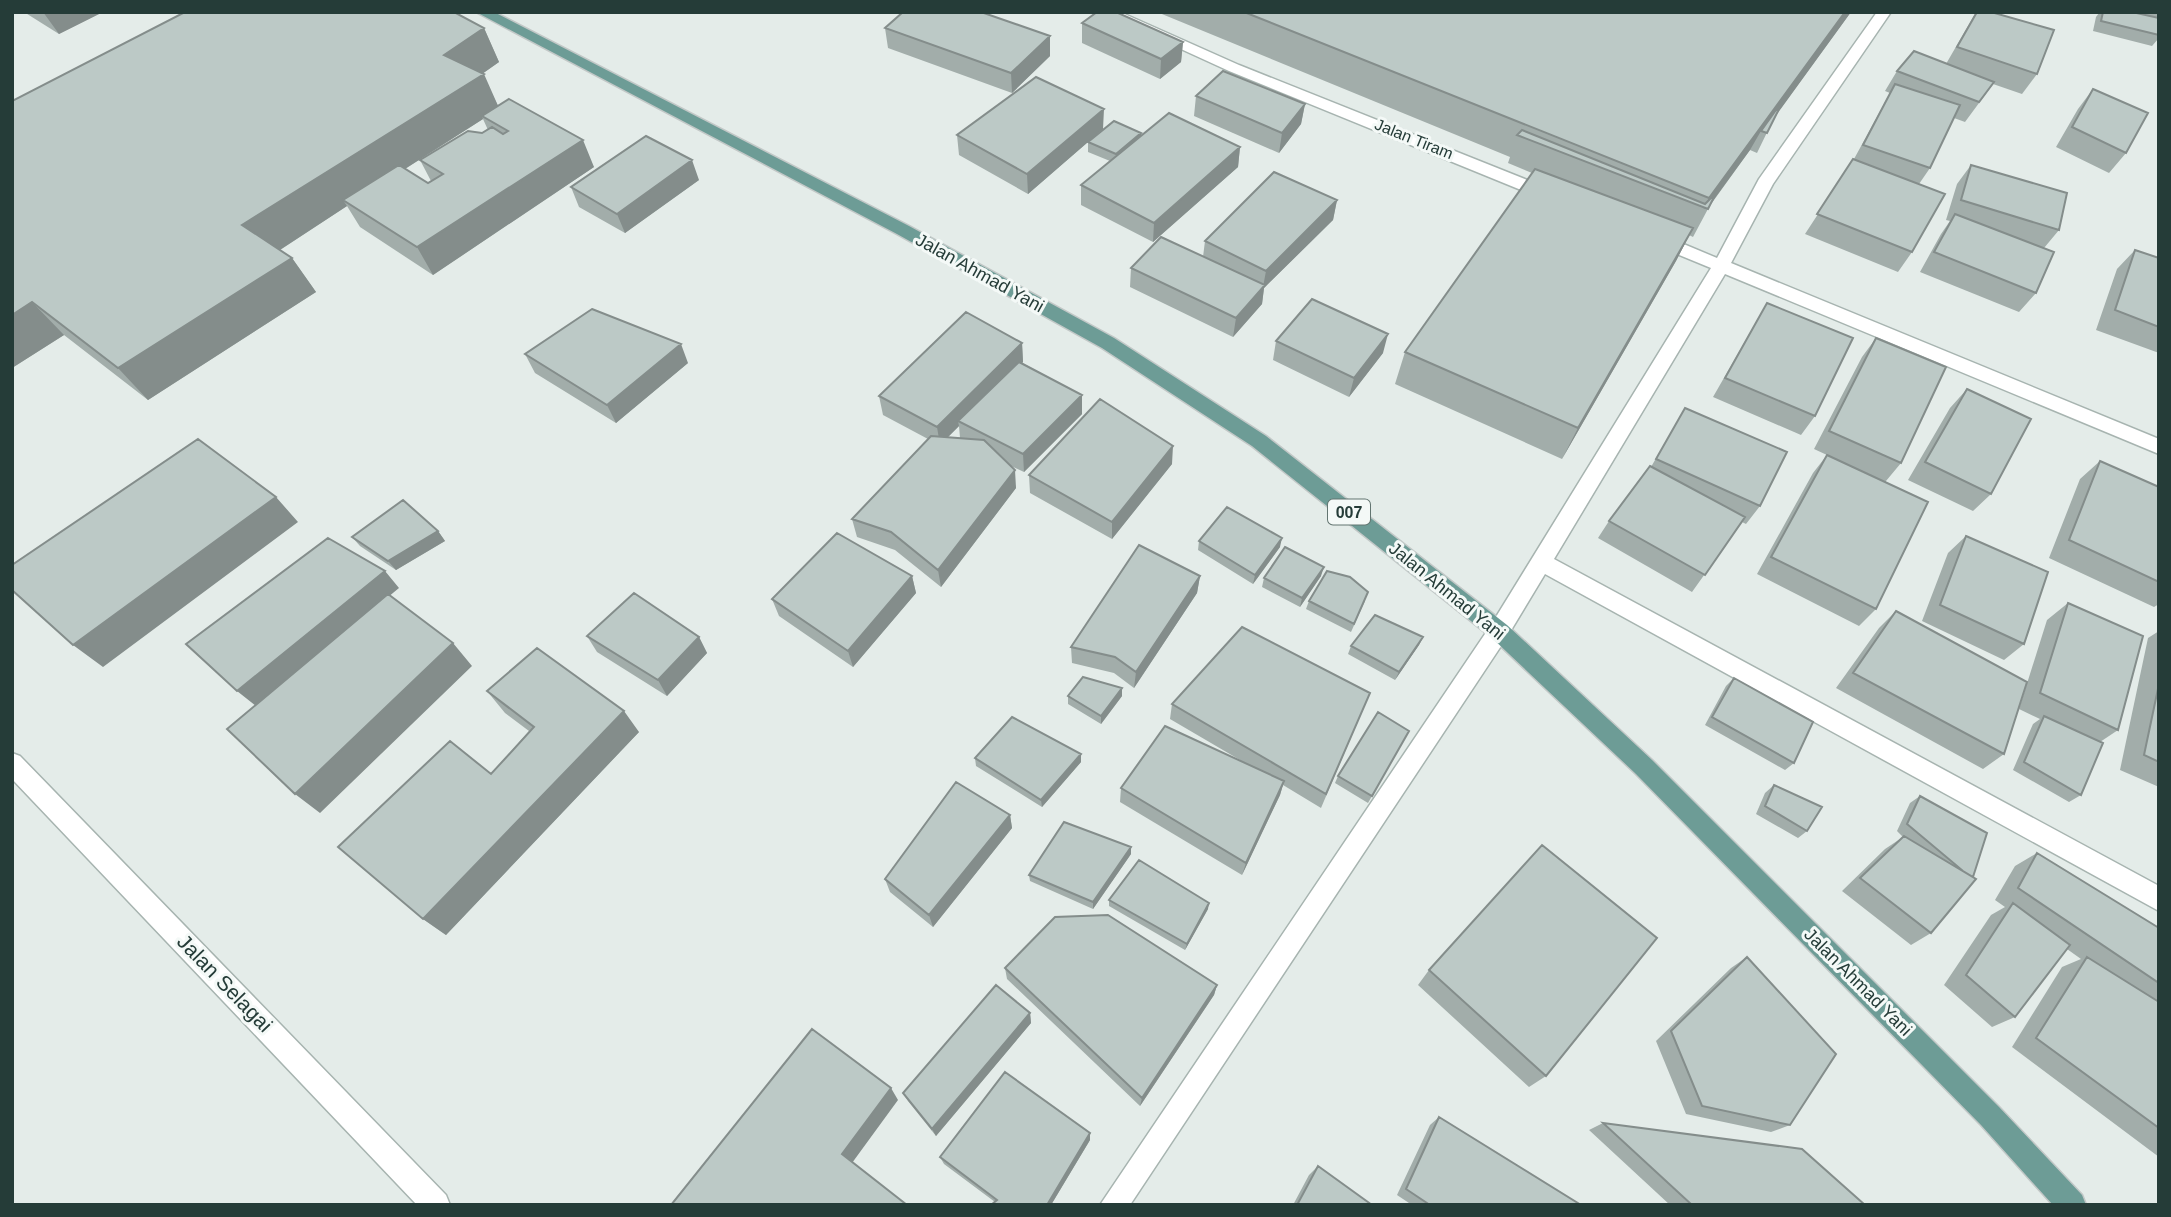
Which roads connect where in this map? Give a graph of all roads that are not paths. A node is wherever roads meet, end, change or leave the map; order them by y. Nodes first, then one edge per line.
1 (483, 12) edge
2 (1107, 12) edge
3 (1884, 12) edge
4 (1559, 199) edge
5 (1646, 235) edge
6 (1721, 266) junction
7 (2159, 447) edge
8 (1542, 562) junction
9 (1499, 631) junction
10 (12, 762) edge
11 (2159, 899) edge
12 (436, 1205) edge
13 (1114, 1205) edge
14 (2072, 1205) edge

1 - 9 main road, Jalan Ahmad Yani / 007
2 - 4 street, Jalan Tiram
3 - 6 street
5 - 6 street
6 - 7 street
6 - 8 street
8 - 9 street
8 - 11 street
9 - 13 street
9 - 14 main road, Jalan Ahmad Yani / 007
10 - 12 street, Jalan Selagai

